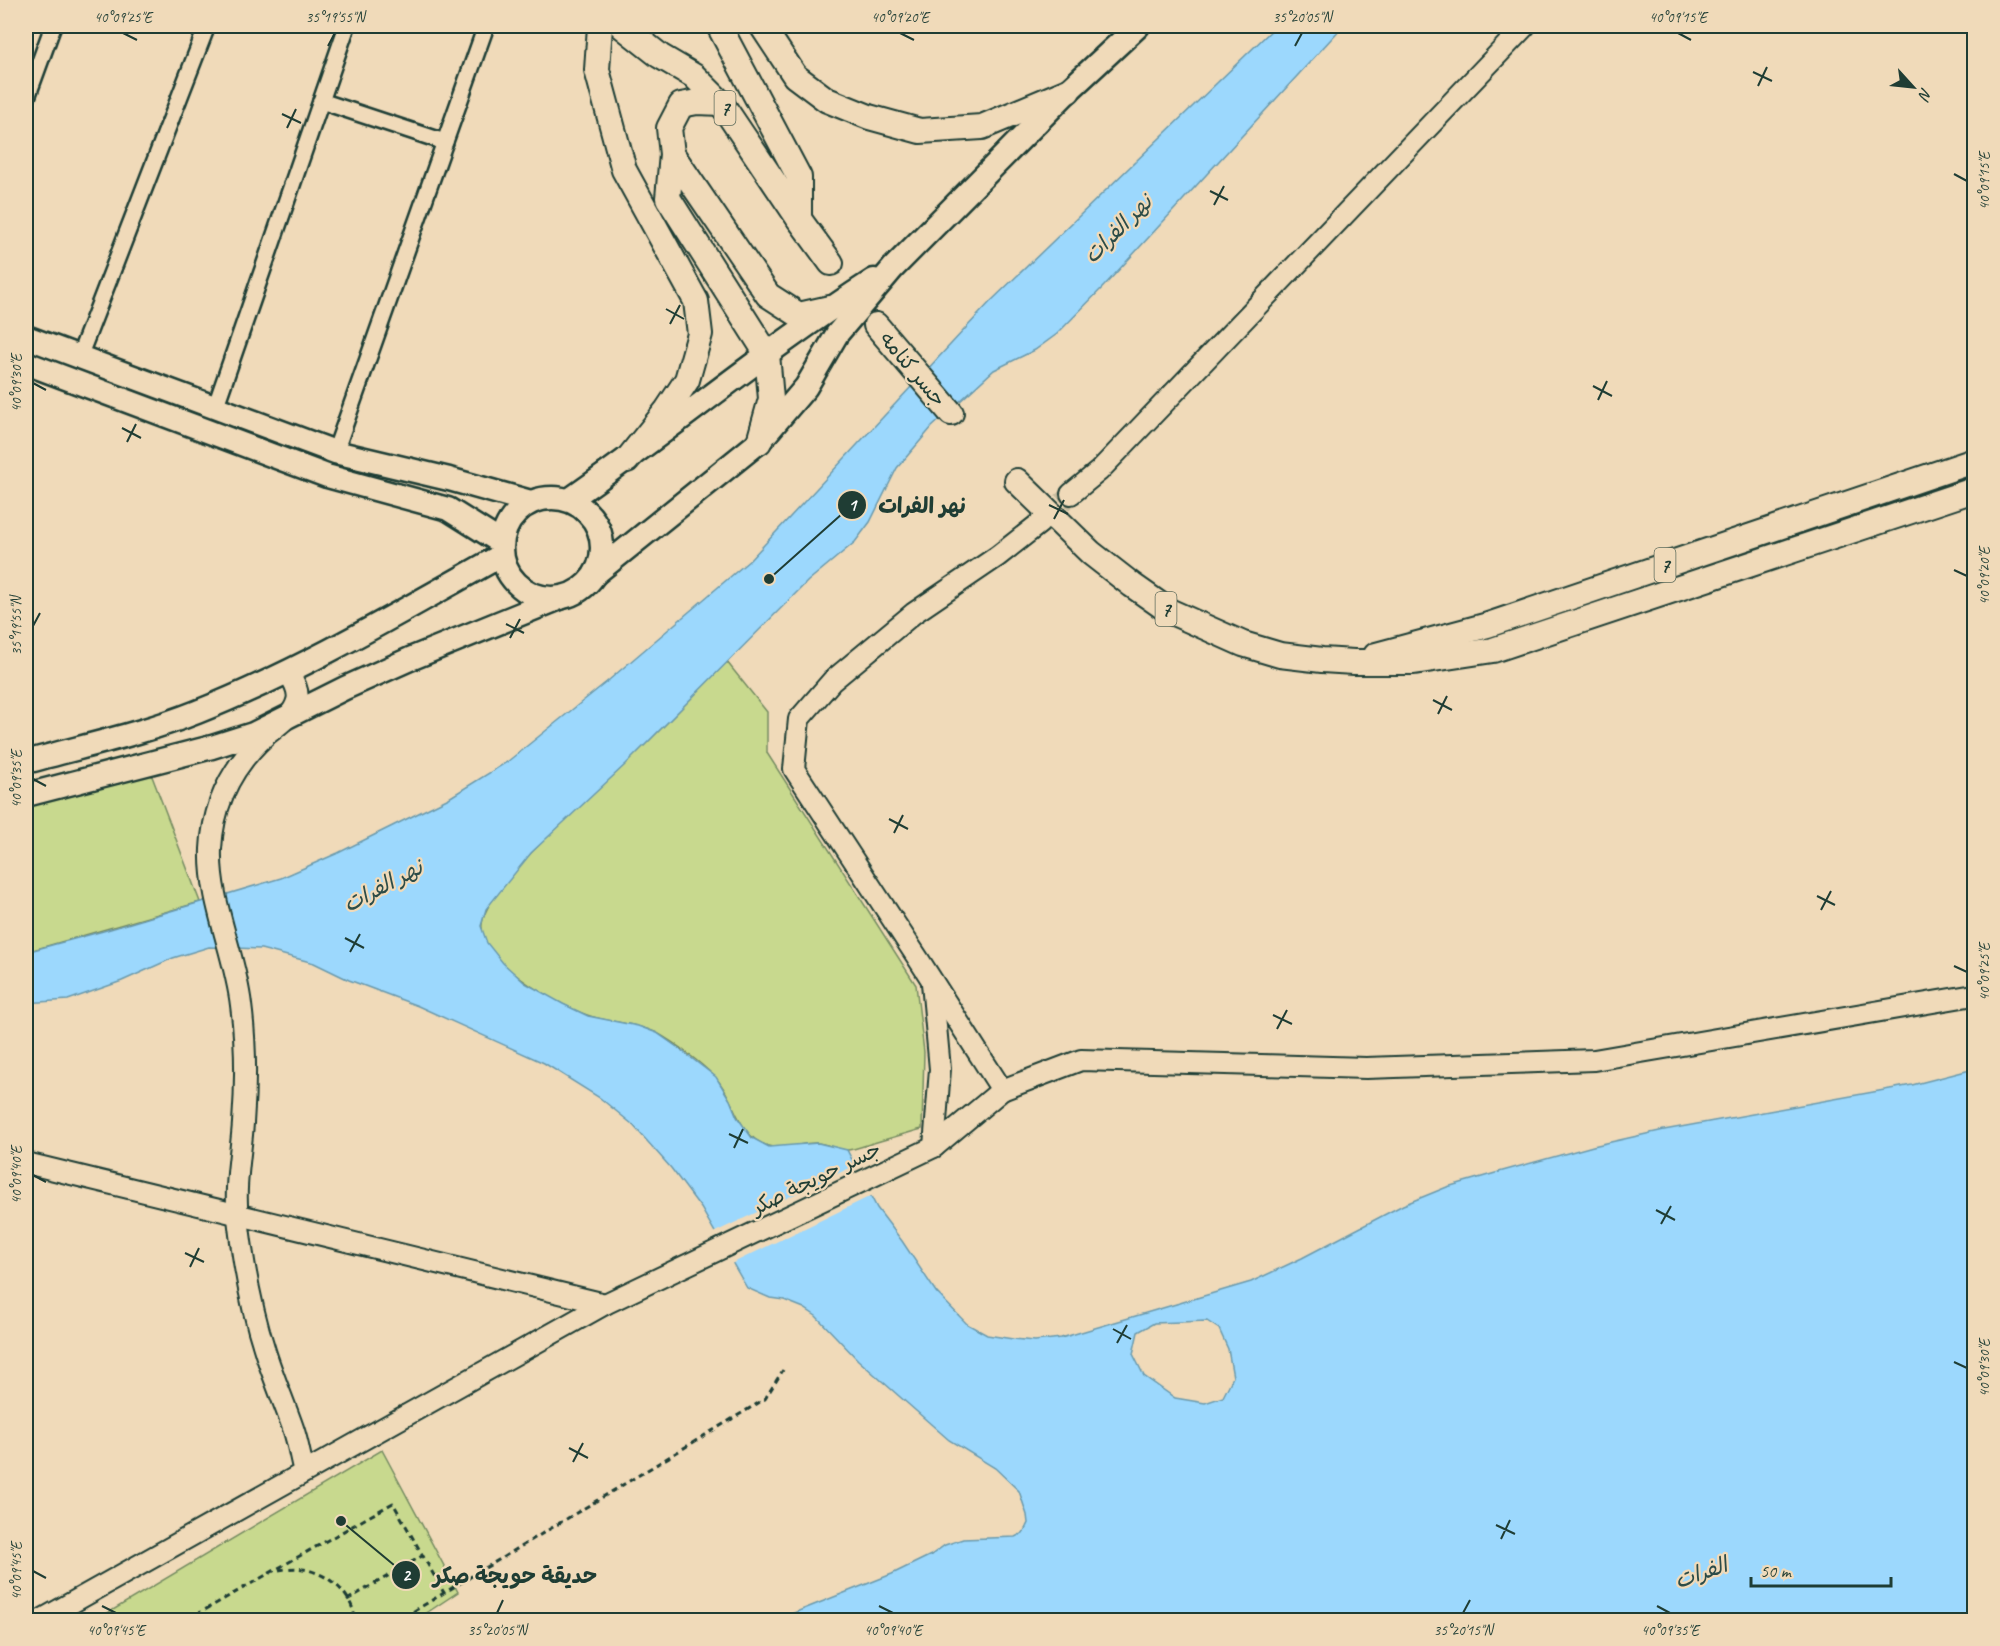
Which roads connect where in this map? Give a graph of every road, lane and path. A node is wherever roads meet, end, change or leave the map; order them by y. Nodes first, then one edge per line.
1 (53, 26) edge
2 (207, 26) edge
3 (347, 26) edge
4 (486, 26) edge
5 (600, 26) edge
6 (622, 26) edge
7 (762, 26) edge
8 (1138, 26) edge
9 (1525, 26) edge
10 (718, 27) edge
11 (1068, 91) junction
12 (26, 100) edge
13 (321, 101) junction
14 (721, 102) junction
15 (445, 142) junction
16 (672, 154) junction
17 (799, 219) junction
18 (831, 263) dead end
19 (893, 268) junction
20 (830, 308) junction
21 (876, 325) dead end
22 (26, 338) edge
23 (767, 354) junction
24 (79, 357) junction
25 (26, 363) edge
26 (215, 408) junction
27 (951, 413) dead end
28 (759, 441) junction
29 (334, 452) junction
30 (627, 460) junction
31 (1974, 461) edge
32 (1017, 481) dead end
33 (1974, 490) edge
34 (1071, 494) tunnel mouth
35 (569, 500) junction
36 (531, 502) junction
37 (1040, 524) tunnel mouth
38 (502, 549) junction
39 (595, 574) junction
40 (560, 598) junction
41 (1354, 662) junction
42 (288, 672) junction
43 (288, 717) junction
44 (26, 762) edge
45 (26, 795) edge
46 (931, 978) junction
47 (1974, 995) edge
48 (1002, 1090) junction
49 (934, 1147) junction
50 (26, 1162) edge
51 (238, 1216) junction
52 (605, 1304) junction
53 (783, 1370) dead end
54 (304, 1472) junction
55 (422, 1556) junction
56 (276, 1570) junction
57 (444, 1593) junction
58 (347, 1600) junction
59 (41, 1620) edge
60 (187, 1620) edge
61 (355, 1620) edge
62 (407, 1620) edge

1 - 12 street
2 - 24 street
3 - 13 street
4 - 15 street
5 - 30 main road
6 - 14 main road, 7
7 - 11 main road
8 - 11 main road
9 - 34 street
10 - 17 main road, 7
11 - 19 main road
13 - 15 street
13 - 26 street
14 - 16 main road
14 - 17 main road, 7
15 - 29 street
16 - 20 main road
16 - 23 main road
17 - 18 main road, 7
19 - 20 main road
19 - 28 main road
20 - 23 main road
21 - 27 main road, جسر كنامه
22 - 24 main road
23 - 28 main road
23 - 30 main road
24 - 26 main road
25 - 38 main road
26 - 29 main road
28 - 39 main road
29 - 36 main road
30 - 35 main road
31 - 41 main road, 7
32 - 41 main road, 7
33 - 41 main road, 7
35 - 36 main road
35 - 39 main road
36 - 38 main road
37 - 46 street
38 - 40 main road
38 - 42 main road
39 - 40 main road
40 - 43 main road
42 - 43 street
42 - 44 main road
43 - 45 main road
43 - 51 street
46 - 48 street
46 - 49 street
47 - 48 street, جسر حويجة صكر
48 - 49 street, جسر حويجة صكر
49 - 52 street, جسر حويجة صكر
50 - 51 street
51 - 52 street
51 - 54 street
52 - 54 street, جسر حويجة صكر
53 - 57 path
54 - 59 street, جسر حويجة صكر
55 - 56 path
55 - 57 path
55 - 58 path
56 - 58 path
56 - 60 path
57 - 62 path
58 - 61 path

